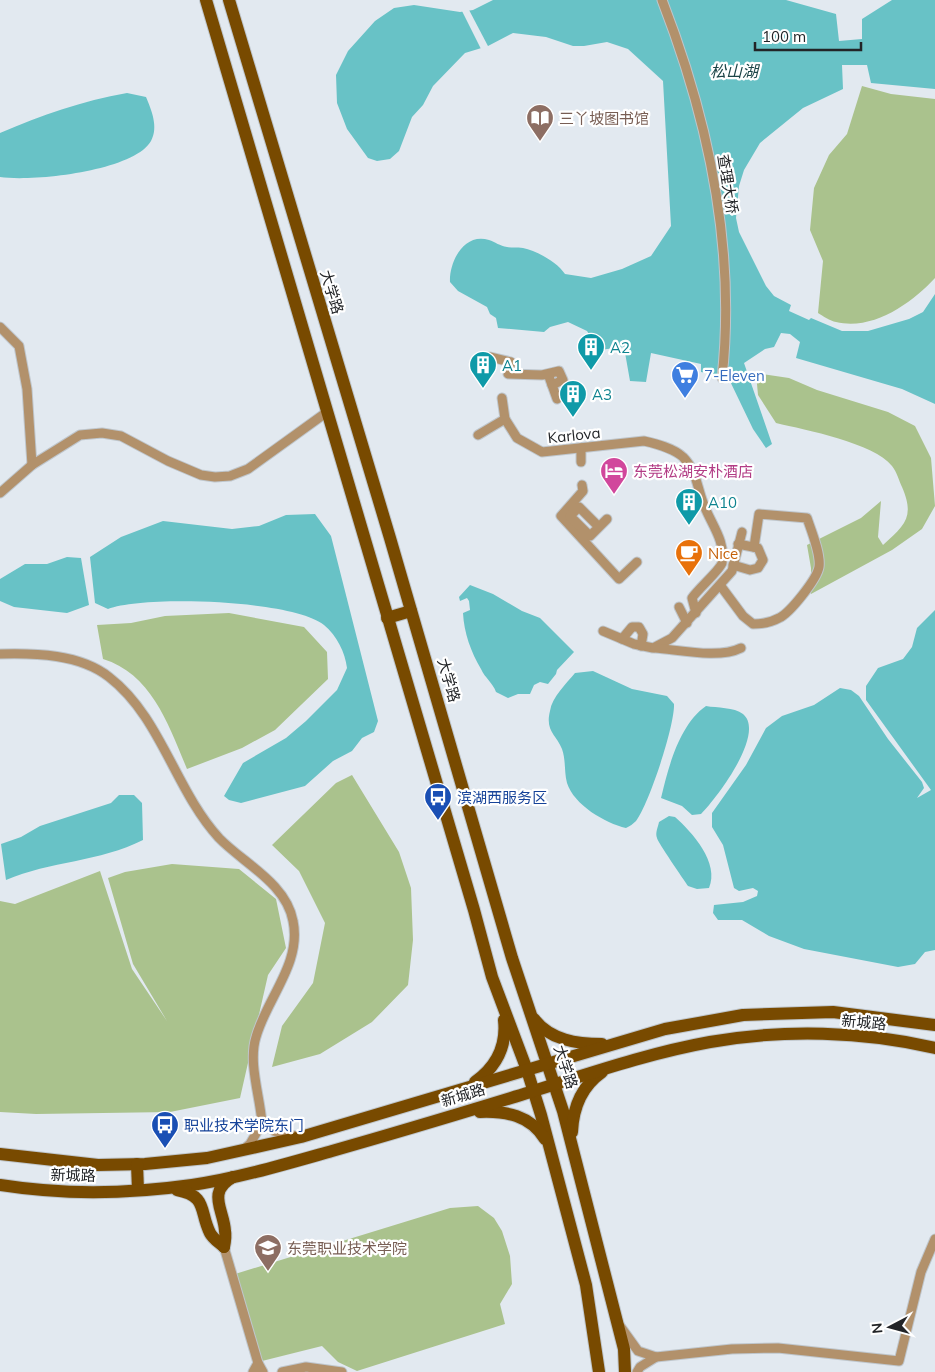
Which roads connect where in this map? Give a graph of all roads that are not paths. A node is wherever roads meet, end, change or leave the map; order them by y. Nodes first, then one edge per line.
1 (206, 0) edge
2 (229, 0) edge
3 (662, 0) edge
4 (0, 327) edge
5 (490, 357) dead end
6 (722, 378) dead end
7 (502, 398) dead end
8 (557, 399) dead end
9 (326, 412) junction
10 (505, 419) junction
11 (478, 435) dead end
12 (571, 438) dead end
13 (576, 448) junction
14 (581, 462) dead end
15 (32, 465) junction
16 (582, 485) dead end
17 (0, 493) edge
18 (573, 506) junction
19 (607, 519) dead end
20 (742, 532) dead end
21 (738, 544) junction
22 (754, 547) junction
23 (637, 562) dead end
24 (733, 565) junction
25 (720, 585) junction
26 (679, 607) dead end
27 (411, 611) junction
28 (696, 613) junction
29 (387, 618) junction
30 (688, 623) junction
31 (603, 631) dead end
32 (622, 639) junction
33 (641, 646) junction
34 (653, 648) junction
35 (741, 648) dead end
36 (0, 654) edge
37 (501, 1003) junction
38 (530, 1012) junction
39 (935, 1025) edge
40 (614, 1044) junction
41 (935, 1048) edge
42 (548, 1063) junction
43 (606, 1069) junction
44 (527, 1070) junction
45 (554, 1084) junction
46 (458, 1090) junction
47 (534, 1091) junction
48 (457, 1114) junction
49 (262, 1123) junction
50 (301, 1137) junction
51 (548, 1145) junction
52 (572, 1145) junction
53 (239, 1152) junction
54 (0, 1154) edge
55 (137, 1164) junction
56 (235, 1176) junction
57 (0, 1185) edge
58 (162, 1188) junction
59 (138, 1190) junction
60 (935, 1238) edge
61 (224, 1248) junction
62 (617, 1322) junction
63 (656, 1358) junction
64 (258, 1363) junction
65 (253, 1372) edge
66 (264, 1372) edge
67 (282, 1372) edge
68 (342, 1372) edge
69 (600, 1372) edge
70 (625, 1372) edge
71 (637, 1372) edge

1 - 9 main road
2 - 27 main road, 大学路
3 - 6 street, 查理大桥
4 - 15 street
5 - 8 street
7 - 10 street
9 - 15 street
9 - 29 main road
10 - 11 street
10 - 13 street, Karlova
12 - 13 street
13 - 14 street
13 - 28 street, Karlova
15 - 17 street
16 - 18 street
18 - 19 street
18 - 23 street
20 - 21 street
21 - 22 street
21 - 24 street
22 - 24 street
22 - 25 street
24 - 25 street
25 - 28 street
26 - 30 street
27 - 29 main road
27 - 38 main road, 大学路
28 - 30 street
29 - 37 main road
30 - 34 street
31 - 32 street
32 - 33 street
32 - 33 street
33 - 34 street
34 - 35 street
36 - 49 street
37 - 44 main road
37 - 46 main road
38 - 40 main road
38 - 42 main road, 大学路
39 - 40 main road, 新城路
40 - 42 main road, 新城路
41 - 43 main road, 新城路
42 - 44 main road, 新城路
42 - 45 main road, 大学路
43 - 45 main road, 新城路
43 - 52 main road
44 - 46 main road, 新城路
44 - 47 main road
45 - 47 main road, 新城路
45 - 52 main road, 大学路
46 - 50 main road, 新城路
47 - 48 main road, 新城路
47 - 51 main road
48 - 51 main road
48 - 56 main road, 新城路
49 - 50 street
49 - 53 street
50 - 53 main road, 新城路
51 - 69 main road
52 - 62 main road, 大学路
53 - 55 main road, 新城路
54 - 55 main road, 新城路
55 - 59 main road
56 - 58 main road, 新城路
56 - 61 main road
57 - 59 main road, 新城路
58 - 59 main road, 新城路
58 - 61 main road
60 - 63 street
61 - 64 street
62 - 63 street
62 - 70 main road, 大学路
63 - 71 street
64 - 65 street
64 - 66 street
67 - 68 street

